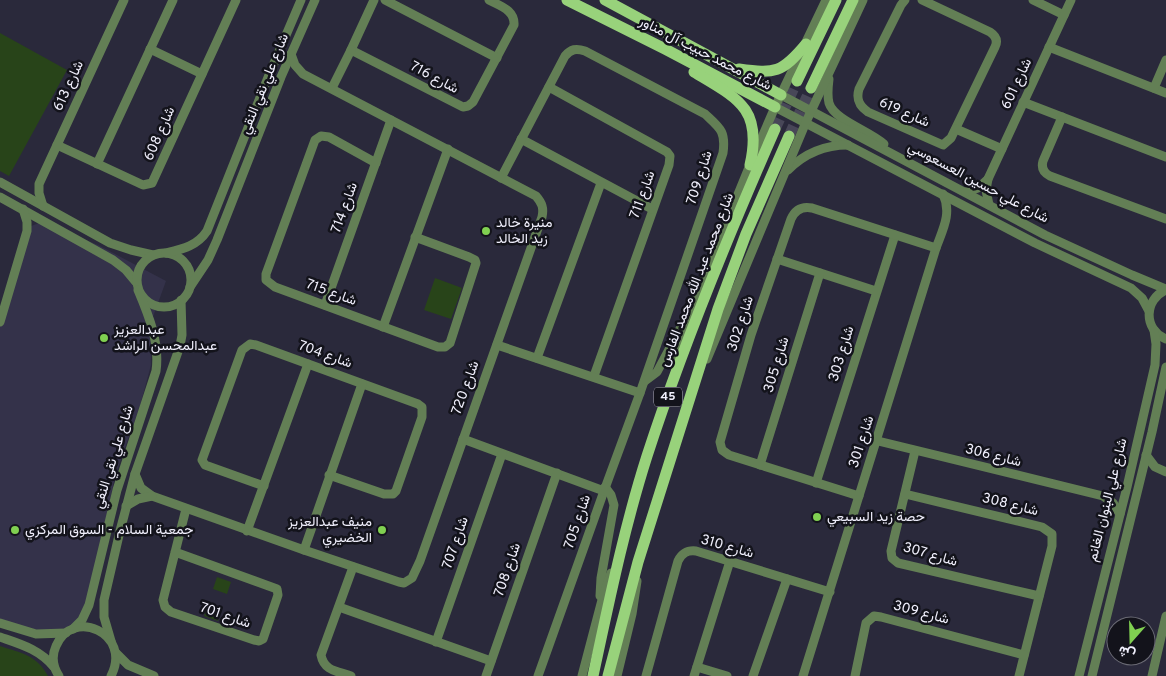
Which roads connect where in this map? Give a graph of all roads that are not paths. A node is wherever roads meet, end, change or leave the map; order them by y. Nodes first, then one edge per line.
1 (124, 0) edge
2 (173, 0) edge
3 (236, 0) edge
4 (301, 0) edge
5 (314, 0) edge
6 (374, 0) edge
7 (384, 0) edge
8 (488, 0) edge
9 (567, 0) edge
10 (605, 0) edge
11 (826, 0) edge
12 (836, 0) edge
13 (853, 0) edge
14 (863, 0) edge
15 (905, 0) edge
16 (922, 0) edge
17 (1033, 0) edge
18 (1071, 0) edge
19 (1064, 14) junction
20 (806, 44) junction
21 (1049, 47) junction
22 (150, 49) junction
23 (665, 49) junction
24 (351, 50) junction
25 (291, 54) junction
26 (497, 58) junction
27 (1166, 60) edge
28 (729, 67) junction
29 (831, 70) junction
30 (202, 74) junction
31 (303, 74) junction
32 (281, 77) junction
33 (797, 81) tunnel mouth
34 (549, 87) junction
35 (332, 88) junction
36 (811, 88) tunnel mouth
37 (1154, 88) junction
38 (1166, 93) edge
39 (781, 95) junction
40 (1024, 102) junction
41 (775, 107) junction
42 (812, 111) junction
43 (1062, 117) junction
44 (391, 120) junction
45 (806, 122) junction
46 (774, 129) tunnel mouth
47 (956, 129) junction
48 (789, 136) tunnel mouth
49 (521, 139) junction
50 (57, 146) junction
51 (851, 146) junction
52 (448, 149) junction
53 (1002, 149) junction
54 (893, 153) junction
55 (1166, 157) edge
56 (376, 163) junction
57 (98, 164) junction
58 (750, 165) junction
59 (784, 174) junction
60 (501, 178) junction
61 (988, 179) junction
62 (0, 182) edge
63 (601, 183) junction
64 (39, 184) junction
65 (18, 192) junction
66 (966, 192) junction
67 (943, 194) junction
68 (0, 197) edge
69 (989, 204) junction
70 (43, 206) junction
71 (970, 208) junction
72 (23, 210) junction
73 (652, 210) junction
74 (948, 217) junction
75 (1166, 219) edge
76 (46, 222) junction
77 (27, 231) junction
78 (895, 235) junction
79 (414, 238) junction
80 (936, 248) junction
81 (166, 252) junction
82 (152, 255) junction
83 (777, 259) junction
84 (820, 273) junction
85 (137, 286) junction
86 (190, 287) junction
87 (1166, 289) edge
88 (876, 291) junction
89 (181, 300) junction
90 (694, 302) junction
91 (325, 305) junction
92 (1148, 311) junction
93 (0, 322) edge
94 (383, 327) junction
95 (1154, 330) junction
96 (1166, 339) edge
97 (496, 345) junction
98 (537, 358) junction
99 (308, 364) junction
100 (1166, 367) edge
101 (594, 376) junction
102 (675, 376) junction
103 (644, 382) junction
104 (362, 384) junction
105 (693, 386) junction
106 (640, 393) junction
107 (463, 439) junction
108 (878, 441) junction
109 (915, 451) junction
110 (502, 454) junction
111 (1146, 455) junction
112 (760, 465) junction
113 (1164, 472) edge
114 (557, 473) junction
115 (135, 474) junction
116 (329, 475) junction
117 (1140, 481) junction
118 (816, 483) junction
119 (264, 486) junction
120 (1126, 487) junction
121 (604, 489) junction
122 (905, 494) junction
123 (152, 496) junction
124 (859, 496) junction
125 (1103, 496) junction
126 (600, 500) junction
127 (614, 505) junction
128 (126, 506) junction
129 (186, 509) junction
130 (1120, 514) junction
131 (247, 530) junction
132 (626, 530) junction
133 (304, 550) junction
134 (175, 552) junction
135 (730, 561) junction
136 (638, 562) junction
137 (353, 567) junction
138 (97, 571) junction
139 (110, 575) junction
140 (787, 579) junction
141 (830, 592) junction
142 (1039, 596) junction
143 (600, 606) junction
144 (339, 607) junction
145 (1166, 616) edge
146 (0, 624) edge
147 (70, 631) junction
148 (1089, 636) junction
149 (0, 637) edge
150 (1102, 638) junction
151 (111, 641) junction
152 (436, 642) junction
153 (116, 652) junction
154 (1085, 652) junction
155 (1024, 655) junction
156 (1097, 656) junction
157 (491, 661) junction
158 (695, 671) edge
159 (57, 674) edge
160 (111, 676) edge
161 (154, 676) edge
162 (351, 676) edge
163 (486, 676) edge
164 (538, 676) edge
165 (582, 676) edge
166 (593, 676) edge
167 (608, 676) edge
168 (617, 676) edge
169 (646, 676) edge
170 (727, 676) edge
171 (753, 676) edge
172 (803, 676) edge
173 (855, 676) edge
174 (1019, 676) edge
175 (1079, 676) edge
176 (1092, 676) edge
177 (1152, 676) edge

1 - 50 street, شارع 613
2 - 22 street
3 - 30 street, شارع 608
4 - 81 street, شارع علي نقي النقي
5 - 25 street, شارع علي نقي النقي
6 - 24 street
7 - 26 street
8 - 26 street, شارع 716
9 - 23 main road, شارع محمد حبيب آل مناور
10 - 28 main road, شارع محمد حبيب آل مناور
11 - 20 street
12 - 33 main road
13 - 36 main road
14 - 29 street
15 - 47 street, شارع 619
16 - 47 street, شارع 619
17 - 19 street
18 - 19 street, شارع 601
19 - 21 street, شارع 601
20 - 28 main road
20 - 39 street
21 - 37 street
21 - 40 street, شارع 601
22 - 30 street
22 - 57 street
23 - 41 main road, شارع محمد حبيب آل مناور
23 - 58 main road
24 - 26 street, شارع 716
24 - 35 street
25 - 31 street
25 - 32 street, شارع علي نقي النقي
27 - 37 street
28 - 39 main road, شارع محمد حبيب آل مناور
29 - 42 street
29 - 54 street
30 - 57 street, شارع 608
31 - 32 street
31 - 35 street, شارع 720
32 - 86 street, شارع علي نقي النقي
34 - 49 street, شارع 709
34 - 73 street, شارع 711
34 - 103 street, شارع 709
35 - 44 street, شارع 720
37 - 38 street
39 - 41 street
39 - 42 street, شارع علي حسين العسعوسي
40 - 43 street
40 - 53 street, شارع 601
41 - 45 street, شارع علي حسين العسعوسي
41 - 58 street
42 - 45 street
42 - 54 street, شارع علي حسين العسعوسي
43 - 55 street
43 - 75 street
44 - 52 street, شارع 720
44 - 56 street, شارع 714
45 - 51 street, شارع علي حسين العسعوسي
45 - 59 street
46 - 102 main road, شارع محمد عبد الله محمد الفارس / 45
47 - 53 street
48 - 105 main road, 45
49 - 60 street, شارع 709
49 - 63 street
50 - 57 street, شارع 608
50 - 64 street, شارع 613
51 - 59 street
51 - 67 street, شارع علي حسين العسعوسي
52 - 60 street, شارع 720
52 - 79 street
53 - 61 street, شارع 601
54 - 66 street, شارع علي حسين العسعوسي
56 - 91 street, شارع 714
56 - 91 street, شارع 715
58 - 90 street
59 - 105 street
60 - 97 street, شارع 720
61 - 66 street
61 - 69 street, شارع 601
62 - 65 street
63 - 73 street
63 - 98 street
64 - 65 street
64 - 70 street
65 - 70 street
66 - 69 street, شارع علي حسين العسعوسي
67 - 71 street, شارع علي حسين العسعوسي
67 - 74 street
68 - 72 street
69 - 87 street, شارع علي حسين العسعوسي
70 - 82 street
71 - 74 street
71 - 92 street, شارع علي حسين العسعوسي
72 - 76 street
72 - 77 street
73 - 101 street, شارع 711
74 - 80 street, شارع 301
76 - 77 street
76 - 85 street
77 - 93 street
78 - 80 street, شارع 302
78 - 83 street, شارع 302
78 - 88 street, شارع 303
79 - 94 street
79 - 94 street, شارع 715
80 - 108 street, شارع 301
81 - 82 street
81 - 86 street
82 - 85 street
83 - 84 street
83 - 112 street, شارع 302
84 - 88 street
84 - 112 street, شارع 305
85 - 89 street
85 - 138 street, شارع علي نقي النقي
86 - 89 street
87 - 92 street
88 - 118 street, شارع 303
89 - 115 street, شارع علي نقي النقي
90 - 102 street
90 - 103 street
91 - 94 street, شارع 715
92 - 95 street, شارع علي حسين العسعوسي
95 - 96 street
95 - 120 street, شارع علي البنوان الغانم
97 - 98 street
97 - 107 street, شارع 720
98 - 101 street
99 - 104 street, شارع 704
99 - 119 street
99 - 119 street, شارع 704
100 - 111 street, شارع علي البنوان الغانم
101 - 106 street
102 - 132 main road, شارع محمد عبد الله محمد الفارس / 45
103 - 106 street, شارع 709
104 - 116 street
104 - 116 street, شارع 704
105 - 136 main road, 45
106 - 121 street, شارع 709
107 - 110 street, شارع 705
107 - 137 street, شارع 720
108 - 109 street, شارع 306
108 - 124 street, شارع 301
109 - 122 street, شارع 307
109 - 125 street, شارع 306
110 - 114 street, شارع 705
110 - 152 street, شارع 707
111 - 113 street
111 - 117 street, شارع علي البنوان الغانم
112 - 118 street, شارع 302
113 - 117 street
114 - 121 street, شارع 705
114 - 157 street, شارع 708
115 - 123 street, شارع 720
115 - 128 street, شارع علي نقي النقي
116 - 133 street
117 - 150 street, شارع علي البنوان الغانم
118 - 124 street, شارع 302
119 - 131 street
120 - 125 street
120 - 130 street, شارع علي البنوان الغانم
121 - 126 street, شارع 705
121 - 127 street
122 - 142 street, شارع 308
122 - 142 street, شارع 307
123 - 128 street
123 - 129 street, شارع 720
124 - 141 street, شارع 301
125 - 130 street
126 - 127 street
126 - 164 street, شارع 705
127 - 143 street
128 - 139 street, شارع علي نقي النقي
129 - 131 street, شارع 720
129 - 134 street, شارع 701
130 - 148 street, شارع علي البنوان الغانم
131 - 133 street, شارع 720
132 - 143 street
132 - 166 main road, شارع محمد عبد الله محمد الفارس / 45
133 - 137 street, شارع 720
134 - 134 street, شارع 701
135 - 140 street, شارع 310
135 - 158 street
135 - 169 street, شارع 310
136 - 167 main road, 45
136 - 168 street
137 - 144 street
138 - 139 street
138 - 147 street, شارع علي نقي النقي
139 - 151 street, شارع علي نقي النقي
140 - 141 street, شارع 310
140 - 171 street
141 - 172 street, شارع 301
142 - 155 street, شارع 308
143 - 165 street
144 - 152 street
144 - 162 street
145 - 177 street
146 - 147 street
147 - 151 street
147 - 159 street, شارع علي نقي النقي
148 - 150 street
148 - 154 street, شارع علي البنوان الغانم
149 - 159 street
150 - 156 street, شارع علي البنوان الغانم
151 - 153 street, شارع علي نقي النقي
152 - 157 street
153 - 160 street
153 - 161 street
154 - 156 street
154 - 175 street, شارع علي البنوان الغانم
155 - 173 street, شارع 309
155 - 174 street, شارع 308
156 - 176 street, شارع علي البنوان الغانم
157 - 163 street, شارع 708
158 - 170 street

